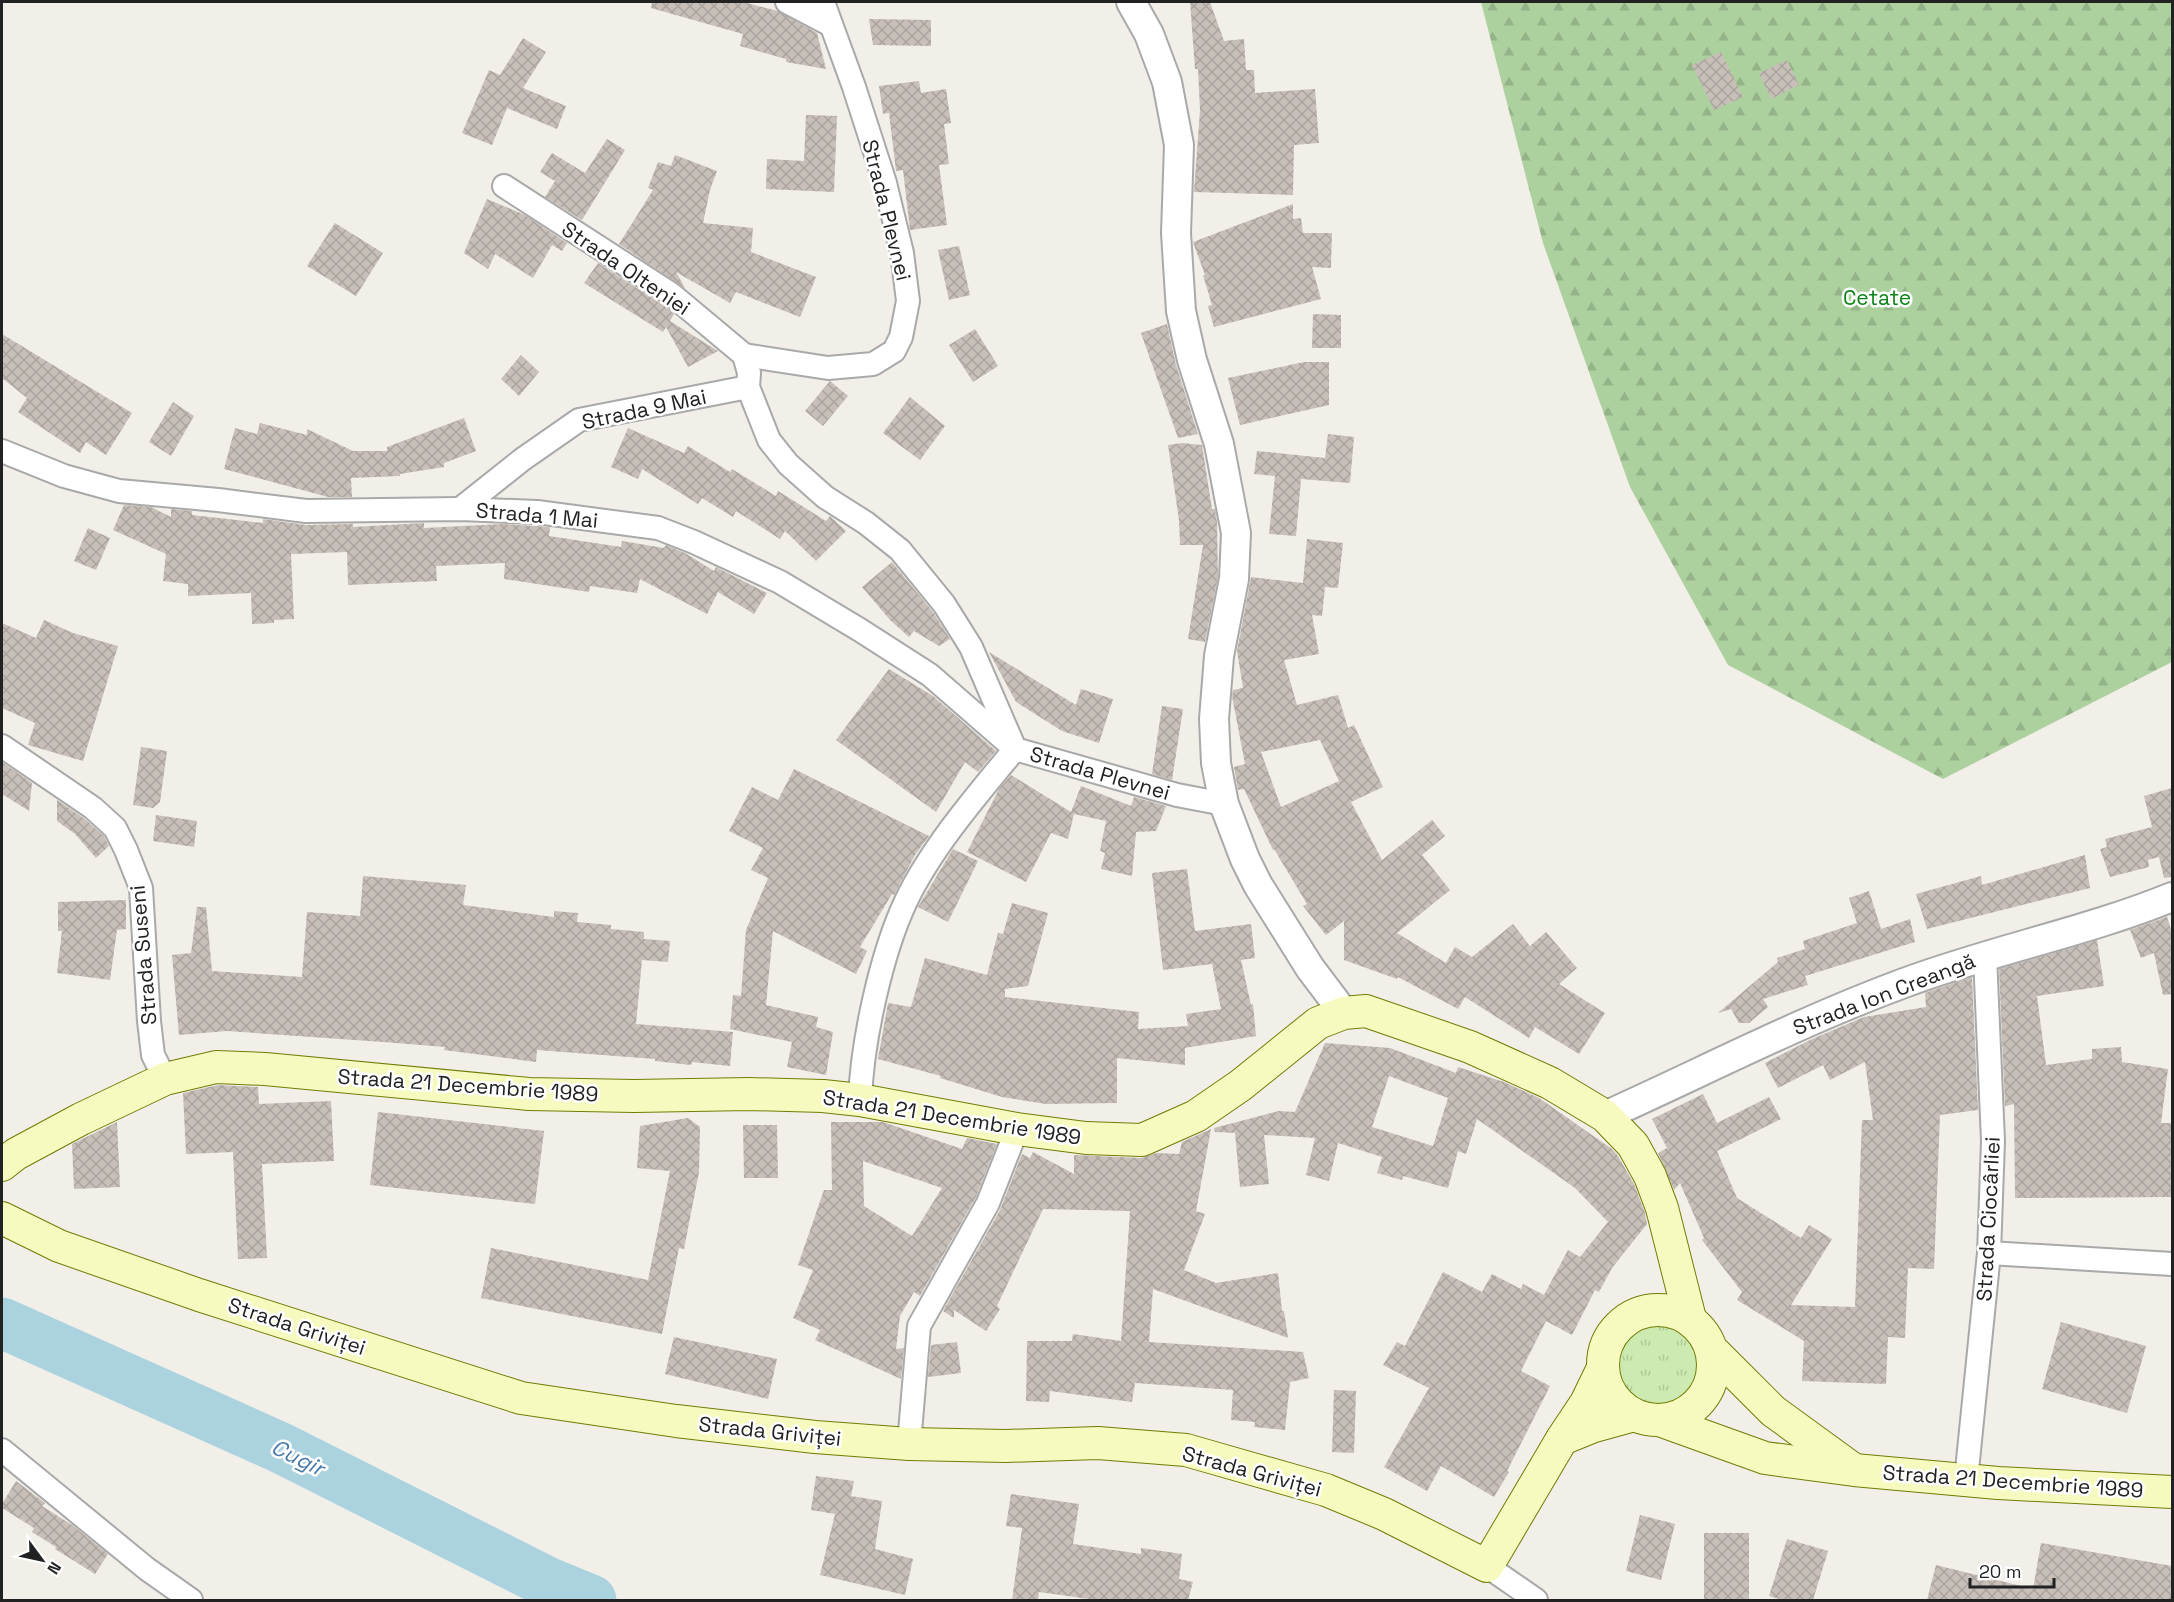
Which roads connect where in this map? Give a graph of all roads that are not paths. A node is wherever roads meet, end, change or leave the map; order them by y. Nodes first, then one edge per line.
1 (787, 2) edge
2 (823, 2) edge
3 (1131, 2) edge
4 (831, 25) junction
5 (504, 186) dead end
6 (744, 355) junction
7 (748, 387) junction
8 (2, 451) edge
9 (460, 509) junction
10 (2, 746) edge
11 (1015, 749) junction
12 (1224, 804) junction
13 (2172, 897) edge
14 (1985, 956) junction
15 (1344, 1013) junction
16 (165, 1079) junction
17 (860, 1100) junction
18 (1605, 1116) junction
19 (1017, 1129) junction
20 (2, 1165) edge
21 (2, 1218) edge
22 (1989, 1253) junction
23 (2172, 1264) edge
24 (1690, 1319) junction
25 (1711, 1349) junction
26 (1602, 1370) junction
27 (1648, 1418) junction
28 (1562, 1439) junction
29 (909, 1444) junction
30 (2, 1450) edge
31 (1854, 1470) junction
32 (1966, 1480) junction
33 (2172, 1492) edge
34 (1487, 1566) junction
35 (191, 1600) edge
36 (1536, 1600) edge

1 - 4 street
2 - 4 street, Strada Plevnei
3 - 12 street
4 - 6 street, Strada Plevnei
5 - 6 street, Strada Olteniei
6 - 7 street, Strada Plevnei
7 - 9 street, Strada 9 Mai
7 - 11 street, Strada Plevnei
8 - 9 street, Strada 1 Mai
9 - 11 street, Strada 1 Mai
10 - 16 street, Strada Suseni
11 - 12 street, Strada Plevnei
11 - 17 street
12 - 15 street
13 - 14 street, Strada Ion Creangă
14 - 18 street, Strada Ion Creangă
14 - 22 street, Strada Ciocârliei
15 - 18 main road, Strada 21 Decembrie 1989
15 - 19 main road, Strada 21 Decembrie 1989
16 - 17 main road, Strada 21 Decembrie 1989
16 - 20 main road, Strada 21 Decembrie 1989
17 - 19 main road, Strada 21 Decembrie 1989
18 - 24 main road, Strada 21 Decembrie 1989
19 - 29 street
21 - 29 main road, Strada Griviței
22 - 23 street
22 - 32 street, Strada Ciocârliei
24 - 25 main road
24 - 26 main road
25 - 27 main road
25 - 31 main road, Strada 21 Decembrie 1989
26 - 27 main road
26 - 28 main road
27 - 28 main road
27 - 31 main road, Strada 21 Decembrie 1989
28 - 34 main road
29 - 34 main road, Strada Griviței
30 - 35 street
31 - 32 main road, Strada 21 Decembrie 1989
32 - 33 main road, Strada 21 Decembrie 1989
34 - 36 street, Strada Griviței

